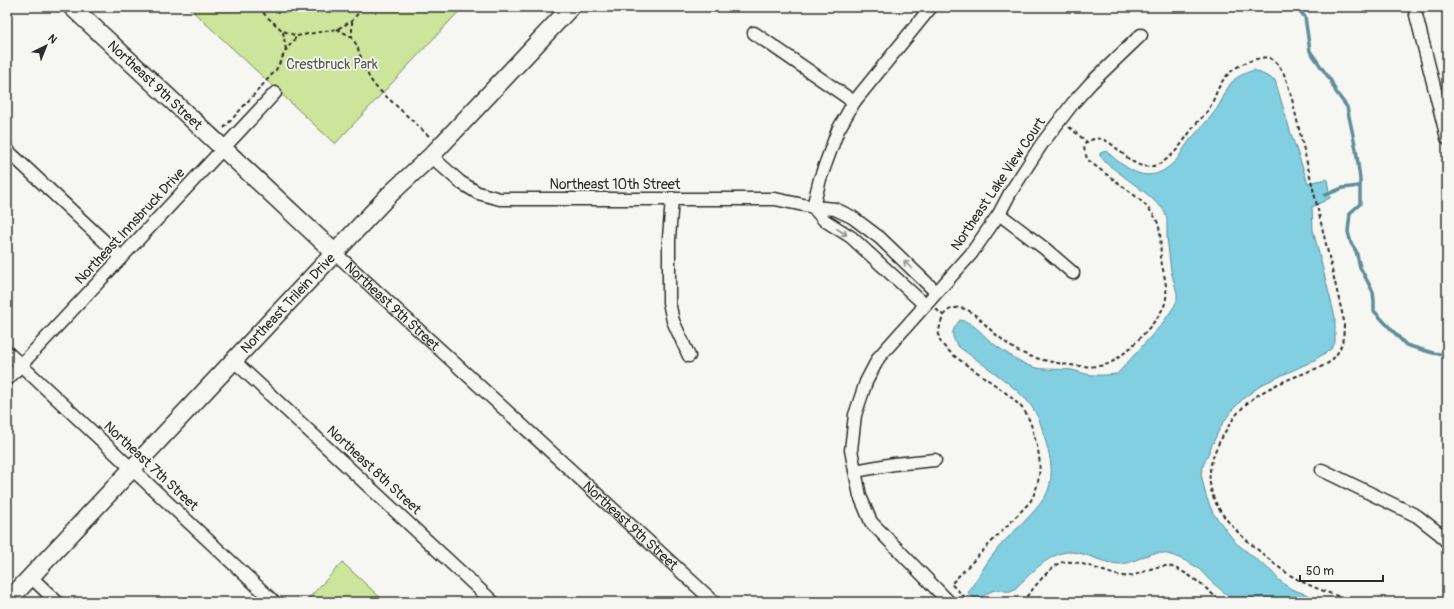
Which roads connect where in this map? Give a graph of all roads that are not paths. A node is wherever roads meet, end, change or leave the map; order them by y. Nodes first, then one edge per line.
1 (72, 7) edge
2 (571, 7) edge
3 (931, 7) edge
4 (1414, 7) edge
5 (754, 33) dead end
6 (1141, 35) dead end
7 (275, 93) dead end
8 (854, 102) junction
9 (1444, 112) edge
10 (1447, 138) edge
11 (223, 149) junction
12 (7, 150) edge
13 (435, 151) junction
14 (672, 198) junction
15 (813, 207) junction
16 (999, 214) junction
17 (335, 253) junction
18 (122, 257) junction
19 (1073, 272) dead end
20 (936, 292) junction
21 (925, 305) junction
22 (7, 352) edge
23 (689, 356) dead end
24 (234, 361) junction
25 (21, 365) junction
26 (7, 380) edge
27 (935, 460) dead end
28 (132, 469) junction
29 (1322, 470) dead end
30 (855, 471) junction
31 (1447, 542) edge
32 (31, 577) junction
33 (7, 602) edge
34 (57, 602) edge
35 (274, 602) edge
36 (493, 602) edge
37 (714, 602) edge
38 (949, 602) edge

1 - 11 street, Northeast 9th Street
2 - 13 street, Northeast Trilein Drive
3 - 8 street
4 - 9 street
5 - 8 street
6 - 16 street, Northeast Lake View Court
7 - 11 street, Northeast Innsbruck Drive
8 - 15 street
9 - 10 street
11 - 17 street, Northeast 9th Street
11 - 18 street, Northeast Innsbruck Drive
12 - 18 street
13 - 14 street, Northeast 10th Street
13 - 17 street, Northeast Trilein Drive
14 - 15 street, Northeast 10th Street
14 - 23 street
20 -> 15 street, Northeast 10th Street
15 -> 21 street
16 - 19 street
16 - 20 street, Northeast Lake View Court
17 - 24 street, Northeast Trilein Drive
17 - 37 street, Northeast 9th Street
18 - 25 street, Northeast Innsbruck Drive
20 - 21 street, Northeast Lake View Court
21 - 30 street, Northeast Lake View Court
22 - 25 street, Northeast 7th Street
24 - 28 street, Northeast Trilein Drive
24 - 36 street, Northeast 8th Street
25 - 26 street, Northeast Innsbruck Drive
25 - 28 street, Northeast 7th Street
27 - 30 street
28 - 32 street, Northeast Trilein Drive
28 - 35 street, Northeast 7th Street
29 - 31 street
30 - 38 street, Northeast Lake View Court
32 - 33 street, Northeast Trilein Drive
32 - 34 street

